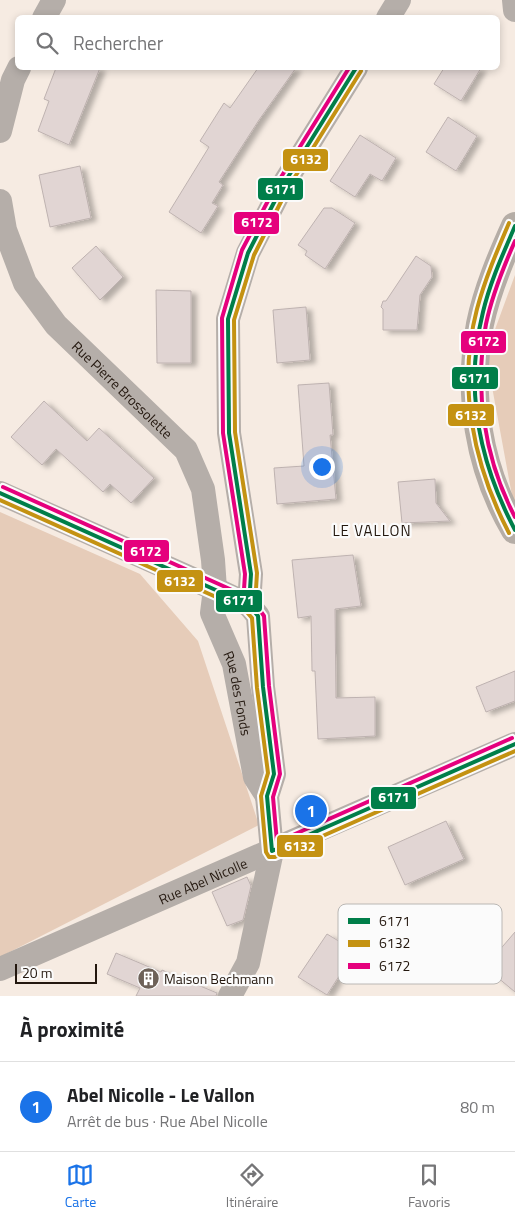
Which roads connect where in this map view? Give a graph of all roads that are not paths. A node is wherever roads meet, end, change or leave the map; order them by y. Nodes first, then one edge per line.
1 (54, 0) edge
2 (399, 0) edge
3 (514, 0) edge
4 (515, 10) edge
5 (46, 15) edge
6 (390, 15) edge
7 (17, 70) edge
8 (355, 70) edge
9 (0, 132) edge
10 (0, 201) edge
11 (515, 226) edge
12 (0, 493) edge
13 (515, 530) edge
14 (215, 589) junction
15 (249, 605) junction
16 (515, 744) edge
17 (267, 796) junction
18 (272, 850) junction
19 (0, 969) edge
20 (230, 996) edge

1 - 5 street
2 - 6 street
3 - 4 street
7 - 9 street
8 - 15 street
10 - 14 street, Rue Pierre Brossolette
11 - 13 main road
12 - 14 street
14 - 15 street
14 - 17 street, Rue des Fonds
15 - 17 street, Rue des Fonds
16 - 18 street, Rue Abel Nicolle
17 - 18 street, Rue des Fonds
18 - 19 street, Rue Abel Nicolle
18 - 20 street, Rue des Fonds

